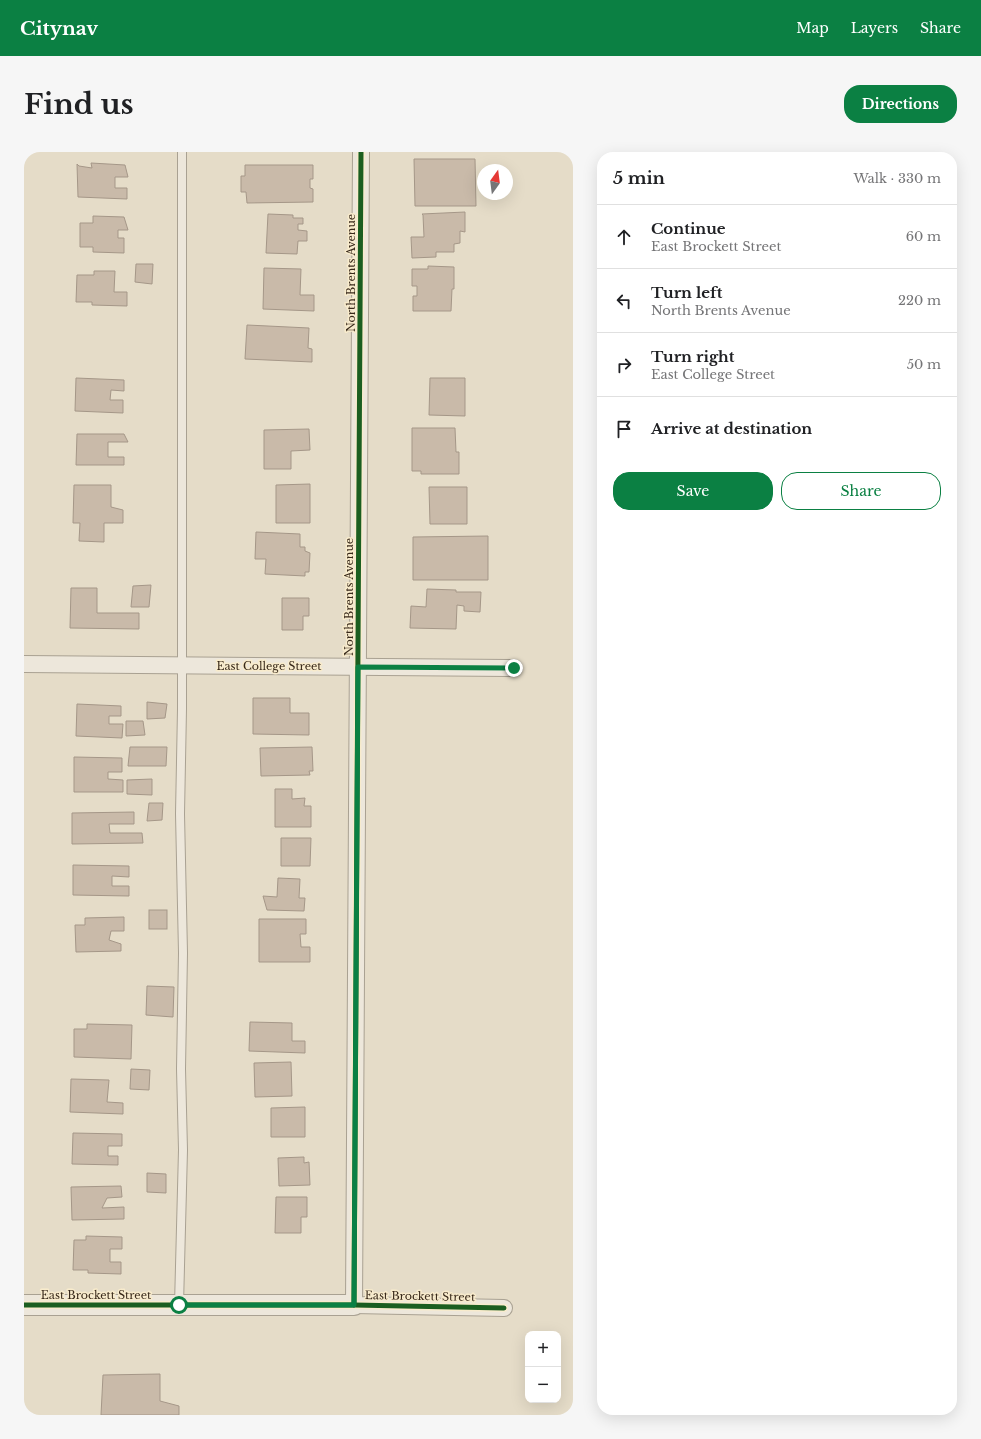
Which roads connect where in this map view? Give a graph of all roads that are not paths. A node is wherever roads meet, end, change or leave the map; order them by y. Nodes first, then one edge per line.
1 (182, 152) edge
2 (361, 152) edge
3 (24, 664) edge
4 (181, 666) junction
5 (358, 667) junction
6 (514, 668) dead end
7 (24, 1305) edge
8 (179, 1305) junction
9 (354, 1305) junction
10 (504, 1308) dead end

1 - 4 lane
2 - 5 street, North Brents Avenue
3 - 4 street, East College Street
4 - 5 street, East College Street
4 - 8 lane
5 - 6 street, East College Street
5 - 9 street, North Brents Avenue
7 - 8 street, East Brockett Street
8 - 9 street, East Brockett Street
9 - 10 street, East Brockett Street

